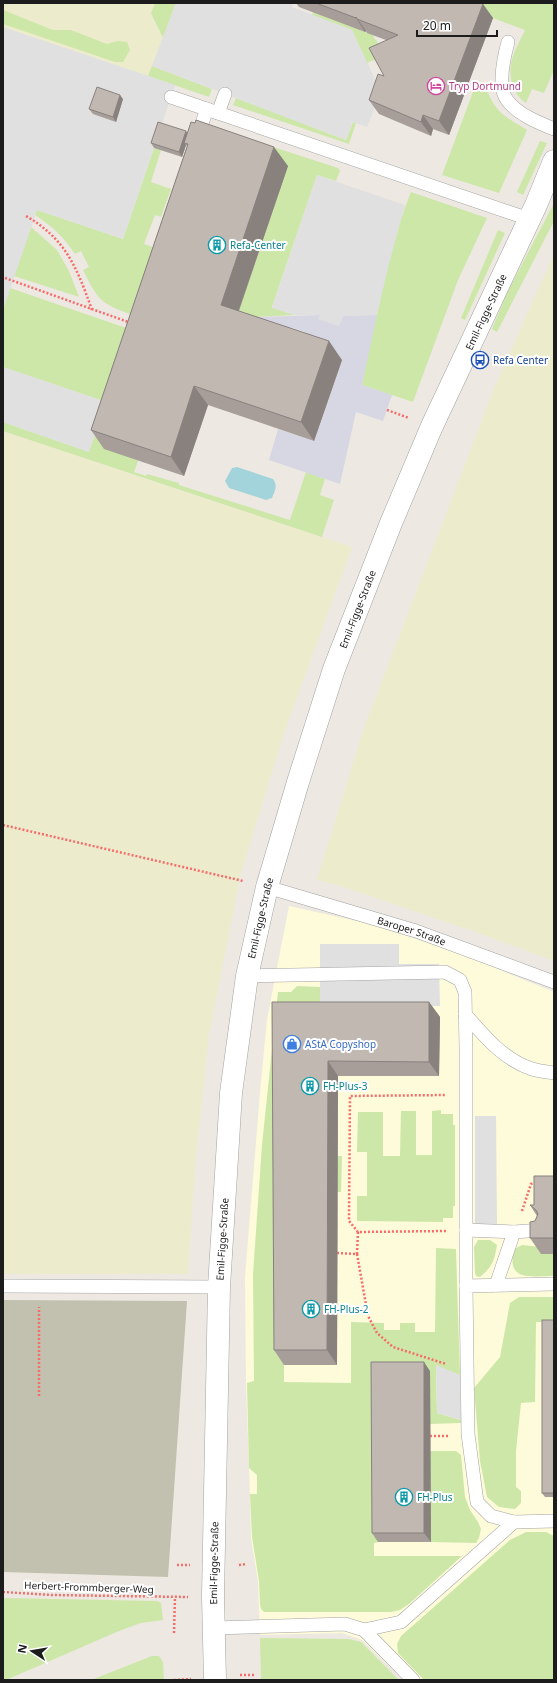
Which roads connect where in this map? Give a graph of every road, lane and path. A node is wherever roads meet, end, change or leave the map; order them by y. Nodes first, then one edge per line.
1 (508, 42) dead end
2 (225, 94) dead end
3 (171, 97) dead end
4 (212, 111) junction
5 (554, 129) edge
6 (192, 154) edge
7 (554, 161) edge
8 (554, 176) edge
9 (532, 212) junction
10 (26, 216) dead end
11 (5, 278) dead end
12 (92, 310) junction
13 (137, 326) edge
14 (3, 825) edge
15 (267, 887) junction
16 (247, 976) junction
17 (554, 982) edge
18 (465, 1014) junction
19 (554, 1073) edge
20 (466, 1095) junction
21 (538, 1182) edge
22 (466, 1230) junction
23 (541, 1230) edge
24 (358, 1232) junction
25 (514, 1232) junction
26 (337, 1253) dead end
27 (357, 1254) junction
28 (554, 1284) edge
29 (496, 1285) junction
30 (3, 1286) edge
31 (39, 1286) junction
32 (466, 1286) junction
33 (219, 1287) junction
34 (466, 1367) junction
35 (39, 1396) dead end
36 (554, 1521) edge
37 (514, 1522) junction
38 (3, 1592) edge
39 (214, 1628) junction
40 (364, 1630) junction
41 (174, 1632) dead end
42 (238, 1675) dead end
43 (254, 1675) dead end
44 (186, 1679) dead end
45 (174, 1680) edge
46 (215, 1680) edge
47 (413, 1680) edge

1 - 5 lane
2 - 4 lane
3 - 4 lane
4 - 6 lane
4 - 9 lane
7 - 9 street, Emil-Figge-Straße
8 - 9 street, Emil-Figge-Straße
9 - 15 street, Emil-Figge-Straße
10 - 12 path
11 - 12 path
12 - 13 path
14 - 15 path
15 - 16 street, Emil-Figge-Straße
15 - 17 lane, Baroper Straße
16 - 18 lane
16 - 33 street, Emil-Figge-Straße
18 - 19 lane
18 - 20 lane
20 - 22 lane
20 - 24 path
21 - 25 path
22 - 24 path
22 - 25 lane
22 - 32 lane
23 - 25 lane
24 - 27 path
25 - 29 lane
26 - 27 path
27 - 34 path
28 - 29 lane
29 - 32 lane
30 - 31 lane
31 - 33 lane
31 - 35 path
32 - 34 lane
33 - 39 street, Emil-Figge-Straße
34 - 37 lane
36 - 37 lane
37 - 40 lane
38 - 41 path, Herbert-Frommberger-Weg
39 - 40 lane
39 - 46 street, Emil-Figge-Straße
40 - 47 lane
42 - 43 path
44 - 45 path

